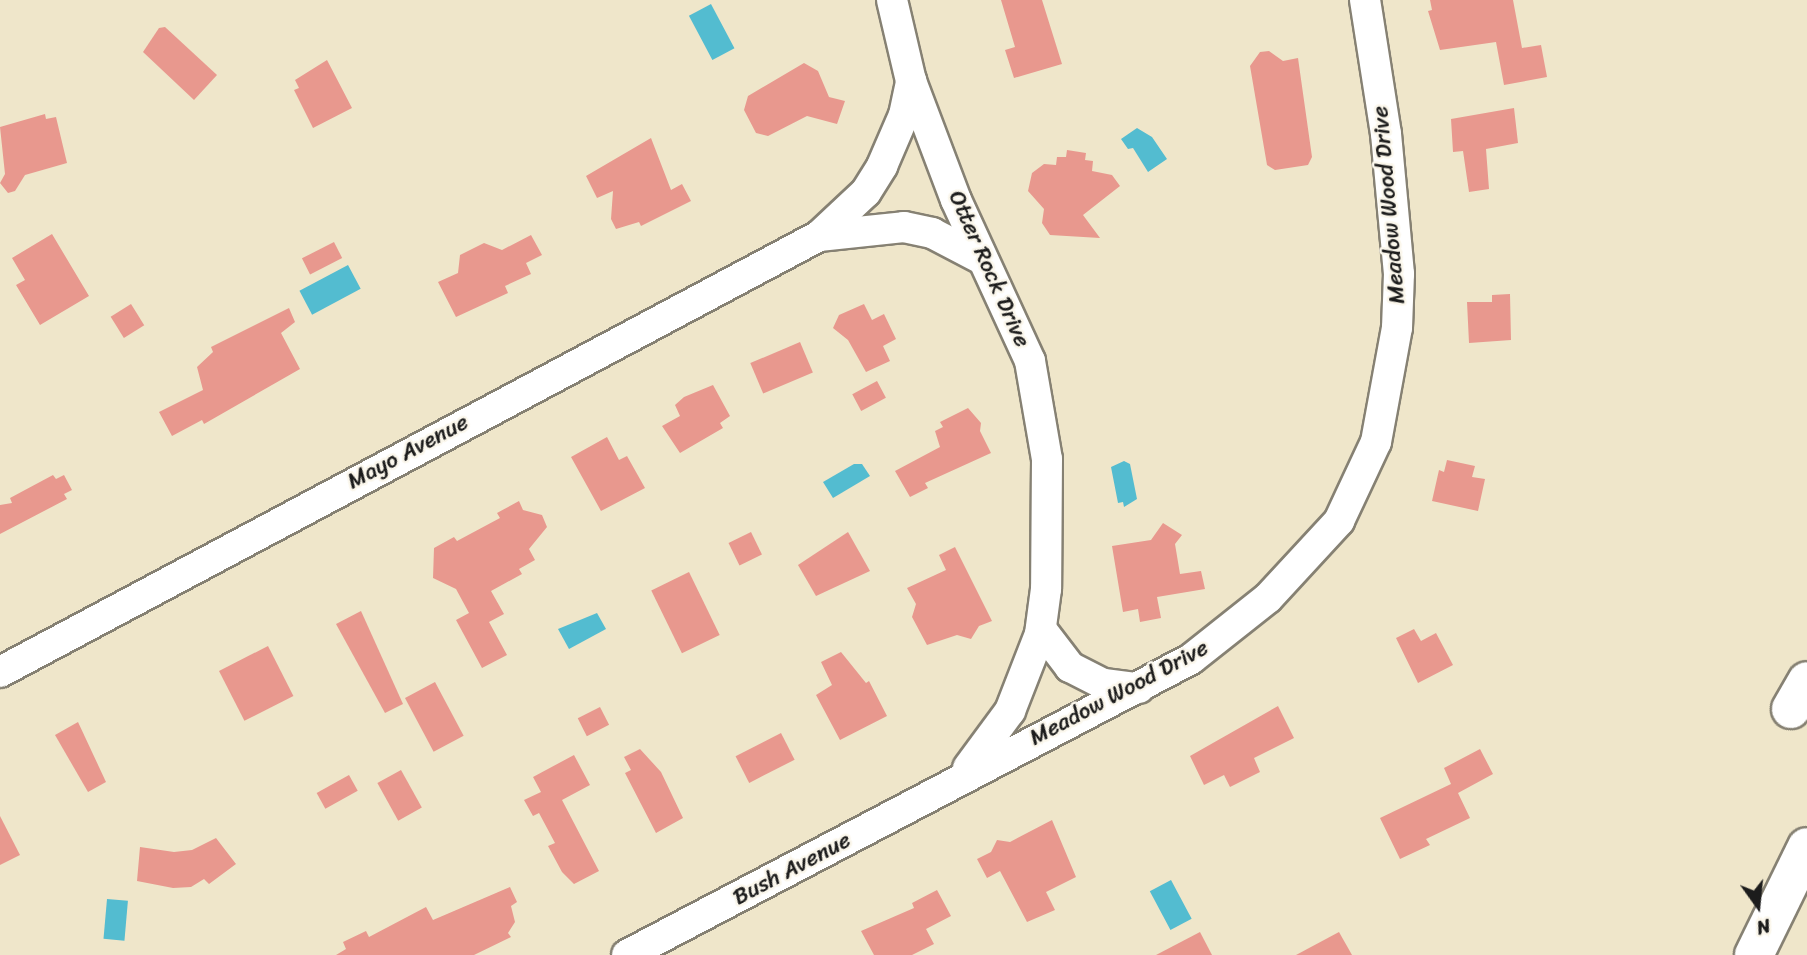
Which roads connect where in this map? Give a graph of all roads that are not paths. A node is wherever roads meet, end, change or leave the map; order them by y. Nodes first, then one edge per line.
1 (891, 0) edge
2 (1365, 0) edge
3 (911, 81) junction
4 (819, 236) junction
5 (982, 259) junction
6 (1041, 629) junction
7 (0, 672) edge
8 (1139, 688) junction
9 (957, 782) junction
10 (1807, 847) edge
11 (627, 955) edge
12 (1754, 955) edge

1 - 3 street, Otter Rock Drive
2 - 8 street, Meadow Wood Drive
3 - 4 street, Mayo Avenue
3 - 5 street, Otter Rock Drive
4 - 5 street, Mayo Avenue
4 - 7 street, Mayo Avenue
5 - 6 street, Otter Rock Drive
6 - 8 street
6 - 9 street, Otter Rock Drive
8 - 9 street, Meadow Wood Drive
9 - 11 street, Bush Avenue
10 - 12 highway

